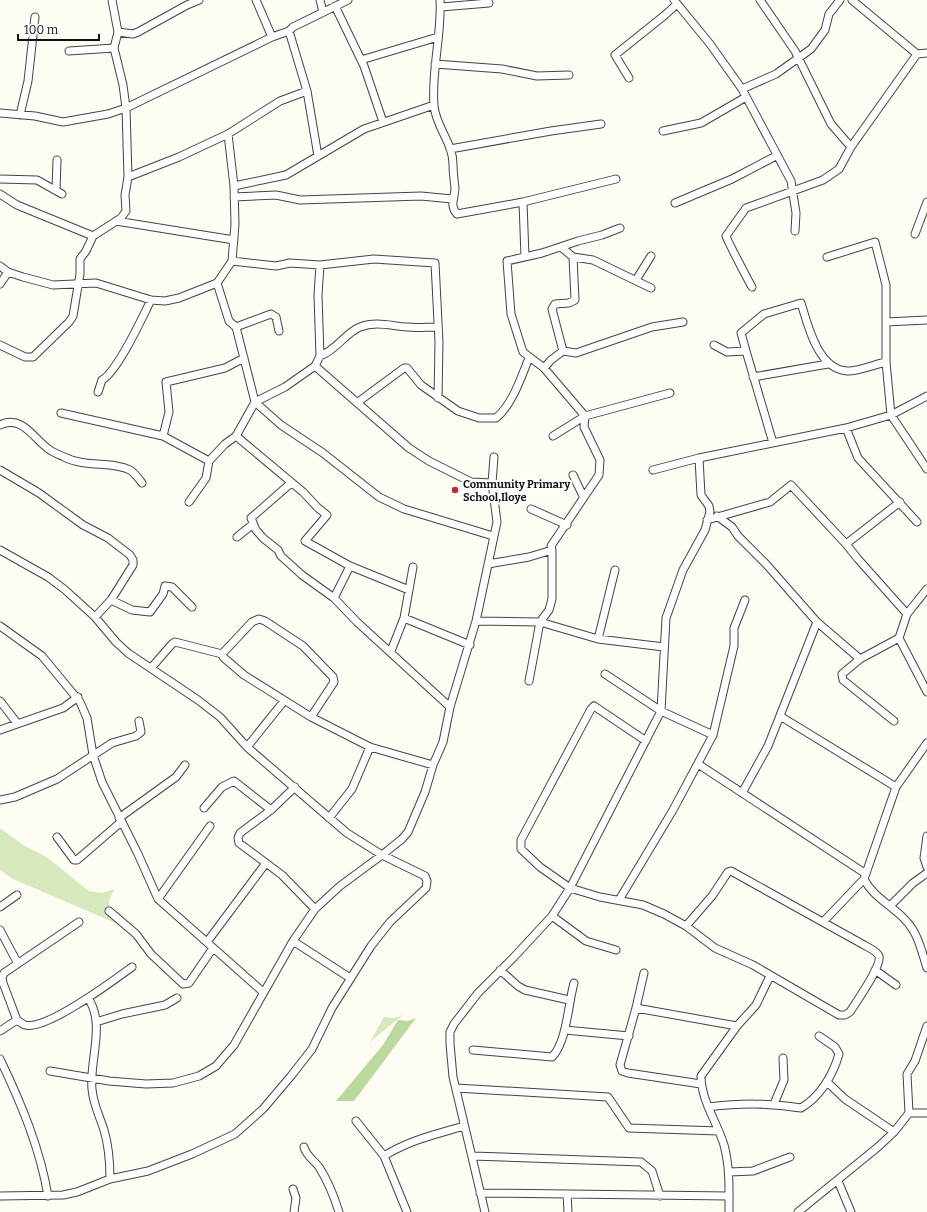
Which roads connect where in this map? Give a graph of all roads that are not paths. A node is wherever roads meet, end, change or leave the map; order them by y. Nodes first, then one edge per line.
1 (112, 0) edge
2 (199, 0) edge
3 (256, 0) edge
4 (320, 0) edge
5 (348, 0) edge
6 (760, 0) edge
7 (840, 0) edge
8 (852, 0) edge
9 (186, 2) edge
10 (675, 2) edge
11 (440, 3) edge
12 (489, 3) dead end
13 (335, 6) junction
14 (324, 12) junction
15 (35, 17) dead end
16 (289, 31) junction
17 (118, 32) junction
18 (272, 37) junction
19 (438, 37) junction
20 (114, 48) junction
21 (69, 50) dead end
22 (927, 53) edge
23 (918, 54) junction
24 (798, 58) junction
25 (361, 60) junction
26 (434, 64) junction
27 (569, 75) dead end
28 (629, 78) dead end
29 (742, 89) junction
30 (307, 91) junction
31 (746, 97) junction
32 (434, 105) junction
33 (126, 108) junction
34 (0, 113) edge
35 (20, 115) junction
36 (383, 122) junction
37 (601, 124) dead end
38 (663, 131) dead end
39 (228, 134) junction
40 (852, 147) junction
41 (450, 149) junction
42 (318, 156) junction
43 (776, 156) junction
44 (57, 160) dead end
45 (128, 177) junction
46 (0, 179) edge
47 (616, 179) dead end
48 (234, 186) junction
49 (794, 190) junction
50 (0, 194) edge
51 (234, 197) junction
52 (452, 199) junction
53 (523, 202) junction
54 (927, 202) edge
55 (675, 203) dead end
56 (116, 221) junction
57 (620, 228) dead end
58 (795, 231) dead end
59 (915, 234) dead end
60 (93, 236) junction
61 (234, 240) junction
62 (561, 247) junction
63 (651, 256) dead end
64 (525, 257) junction
65 (573, 257) junction
66 (827, 257) dead end
67 (232, 261) junction
68 (320, 265) junction
69 (0, 266) edge
70 (8, 272) junction
71 (636, 280) junction
72 (218, 282) junction
73 (0, 284) edge
74 (78, 284) junction
75 (752, 287) dead end
76 (650, 288) dead end
77 (151, 300) junction
78 (927, 320) edge
79 (683, 322) dead end
80 (886, 322) junction
81 (236, 327) junction
82 (438, 327) junction
83 (279, 331) dead end
84 (0, 345) edge
85 (714, 345) dead end
86 (563, 351) junction
87 (746, 352) junction
88 (320, 356) junction
89 (244, 358) junction
90 (528, 358) junction
91 (886, 362) junction
92 (828, 364) junction
93 (315, 366) junction
94 (544, 368) junction
95 (753, 377) junction
96 (98, 392) dead end
97 (670, 393) dead end
98 (927, 396) edge
99 (438, 398) junction
100 (255, 402) junction
101 (358, 402) junction
102 (61, 413) dead end
103 (891, 415) junction
104 (585, 416) junction
105 (0, 425) edge
106 (846, 428) junction
107 (164, 436) junction
108 (236, 436) junction
109 (553, 436) dead end
110 (773, 443) junction
111 (494, 457) dead end
112 (699, 458) junction
113 (209, 461) junction
114 (927, 469) edge
115 (0, 470) edge
116 (654, 470) dead end
117 (573, 475) dead end
118 (492, 482) junction
119 (142, 483) dead end
120 (291, 483) junction
121 (583, 496) junction
122 (189, 502) dead end
123 (900, 502) junction
124 (531, 509) dead end
125 (717, 516) junction
126 (707, 520) junction
127 (917, 522) dead end
128 (253, 524) junction
129 (567, 525) junction
130 (493, 536) junction
131 (237, 537) dead end
132 (846, 544) junction
133 (0, 550) edge
134 (552, 550) junction
135 (488, 564) junction
136 (350, 566) junction
137 (414, 568) dead end
138 (615, 570) dead end
139 (927, 589) edge
140 (409, 590) junction
141 (334, 598) junction
142 (110, 600) junction
143 (745, 600) dead end
144 (192, 607) dead end
145 (907, 614) junction
146 (95, 617) junction
147 (404, 618) junction
148 (476, 621) junction
149 (540, 622) junction
150 (817, 622) junction
151 (0, 626) edge
152 (899, 638) junction
153 (598, 639) junction
154 (470, 644) junction
155 (664, 647) junction
156 (391, 651) junction
157 (222, 654) junction
158 (860, 659) junction
159 (151, 668) junction
160 (605, 674) dead end
161 (924, 676) edge
162 (528, 681) dead end
163 (927, 692) edge
164 (78, 697) junction
165 (0, 701) edge
166 (284, 701) junction
167 (450, 707) junction
168 (662, 711) junction
169 (780, 716) junction
170 (312, 718) junction
171 (139, 721) dead end
172 (894, 721) dead end
173 (17, 723) junction
174 (0, 730) edge
175 (713, 735) junction
176 (646, 741) junction
177 (927, 743) edge
178 (247, 747) junction
179 (370, 747) junction
180 (93, 755) junction
181 (698, 764) junction
182 (185, 765) dead end
183 (433, 765) junction
184 (295, 787) junction
185 (896, 787) junction
186 (742, 793) junction
187 (0, 800) edge
188 (204, 808) dead end
189 (271, 810) junction
190 (329, 818) junction
191 (120, 820) junction
192 (210, 826) dead end
193 (927, 836) edge
194 (57, 837) dead end
195 (382, 855) junction
196 (266, 863) junction
197 (927, 868) edge
198 (927, 873) edge
199 (865, 877) junction
200 (570, 888) junction
201 (16, 895) dead end
202 (158, 899) junction
203 (619, 900) junction
204 (890, 906) junction
205 (0, 907) edge
206 (315, 910) junction
207 (109, 911) dead end
208 (552, 916) junction
209 (78, 922) dead end
210 (823, 922) junction
211 (686, 926) junction
212 (0, 930) edge
213 (293, 941) junction
214 (207, 942) junction
215 (213, 948) junction
216 (616, 950) dead end
217 (17, 962) junction
218 (132, 967) dead end
219 (927, 968) edge
220 (500, 970) junction
221 (875, 970) junction
222 (644, 973) dead end
223 (770, 976) junction
224 (350, 978) junction
225 (574, 983) dead end
226 (896, 986) dead end
227 (263, 992) junction
228 (88, 998) junction
229 (177, 998) dead end
230 (569, 1000) junction
231 (636, 1008) junction
232 (17, 1020) junction
233 (96, 1022) junction
234 (737, 1026) junction
235 (927, 1026) edge
236 (565, 1030) junction
237 (0, 1031) edge
238 (629, 1036) junction
239 (819, 1036) dead end
240 (473, 1050) dead end
241 (783, 1058) dead end
242 (0, 1059) edge
243 (50, 1071) dead end
244 (91, 1077) junction
245 (827, 1082) junction
246 (701, 1084) junction
247 (456, 1088) junction
248 (774, 1104) junction
249 (708, 1107) junction
250 (909, 1113) junction
251 (927, 1113) edge
252 (356, 1121) dead end
253 (464, 1126) junction
254 (719, 1131) junction
255 (894, 1132) junction
256 (304, 1147) dead end
257 (384, 1156) junction
258 (472, 1156) junction
259 (790, 1157) dead end
260 (729, 1172) junction
261 (110, 1179) junction
262 (838, 1181) junction
263 (293, 1189) dead end
264 (480, 1193) junction
265 (567, 1194) junction
266 (0, 1196) edge
267 (48, 1196) junction
268 (660, 1196) junction
269 (729, 1196) junction
270 (294, 1212) edge
271 (340, 1212) edge
272 (407, 1212) edge
273 (485, 1212) edge
274 (568, 1212) edge
275 (729, 1212) edge
276 (798, 1212) edge
277 (851, 1212) edge

1 - 17 street
2 - 9 street
3 - 18 street
4 - 14 street
5 - 13 street
6 - 24 street
7 - 24 street
8 - 23 street
9 - 17 street
10 - 28 street
10 - 29 street
11 - 12 street
11 - 19 street
13 - 14 street
13 - 25 street
14 - 16 street
15 - 35 street
16 - 18 street
16 - 30 street
17 - 20 street
18 - 33 street
19 - 25 street
19 - 26 street
20 - 21 street
20 - 33 street
22 - 23 street
23 - 40 street
24 - 29 street
24 - 40 street
25 - 36 street
26 - 27 street
26 - 32 street
29 - 31 street
30 - 39 street
30 - 42 street
31 - 38 street
31 - 43 street
32 - 36 street
32 - 41 street
33 - 35 street
33 - 45 street
34 - 35 street
36 - 42 street
37 - 41 street
39 - 45 street
39 - 48 street
40 - 49 street
41 - 52 street
42 - 48 street
43 - 49 street
43 - 55 street
44 - 46 street
45 - 56 street
47 - 53 street
48 - 51 street
49 - 58 street
49 - 75 street
50 - 60 street
51 - 52 street
51 - 61 street
52 - 53 street
53 - 64 street
54 - 59 street
56 - 60 street
56 - 61 street
57 - 62 street
60 - 74 street
61 - 67 street
62 - 64 street
62 - 65 street
63 - 71 street
64 - 90 street
65 - 71 street
65 - 86 street
66 - 80 street
67 - 68 street
67 - 72 street
68 - 82 street
68 - 88 street
69 - 70 street
70 - 73 street
70 - 74 street
71 - 76 street
72 - 77 street
72 - 81 street
74 - 77 street
74 - 84 street
77 - 96 street
78 - 80 street
79 - 86 street
80 - 91 street
81 - 83 street
81 - 89 street
82 - 88 street
82 - 99 street
85 - 87 street
86 - 94 street
87 - 92 street
87 - 95 street
88 - 93 street
89 - 100 street
89 - 107 street
90 - 94 street
90 - 99 street
91 - 92 street
91 - 103 street
92 - 95 street
93 - 100 street
93 - 101 street
94 - 104 street
95 - 110 street
97 - 104 street
98 - 103 street
99 - 101 street
100 - 108 street
100 - 130 street
101 - 118 street
102 - 107 street
103 - 106 street
103 - 114 street
104 - 109 street
104 - 121 street
105 - 119 street
106 - 110 street
106 - 123 street
107 - 113 street
108 - 113 street
108 - 120 street
110 - 112 street
111 - 118 street
112 - 116 street
112 - 126 street
113 - 122 street
115 - 142 street
117 - 121 street
118 - 130 street
120 - 128 street
120 - 136 street
121 - 129 street
123 - 127 street
123 - 132 street
124 - 129 street
125 - 126 street
125 - 132 street
125 - 150 street
126 - 155 street
128 - 131 street
128 - 141 street
129 - 134 street
130 - 135 street
132 - 145 street
133 - 146 street
134 - 135 street
134 - 149 street
135 - 148 street
136 - 140 street
136 - 141 street
137 - 140 street
138 - 153 street
139 - 145 street
140 - 147 street
141 - 156 street
142 - 144 street
142 - 146 street
143 - 175 street
145 - 152 street
146 - 159 street
147 - 154 street
147 - 156 street
148 - 149 street
148 - 154 street
149 - 153 street
149 - 162 street
150 - 158 street
150 - 169 street
151 - 164 street
152 - 158 street
152 - 161 street
153 - 155 street
154 - 167 street
155 - 168 street
156 - 167 street
157 - 159 street
157 - 166 street
157 - 170 street
158 - 172 street
159 - 178 street
160 - 168 street
161 - 163 street
164 - 173 street
164 - 180 street
165 - 173 street
166 - 170 street
166 - 178 street
167 - 183 street
168 - 175 street
168 - 176 street
169 - 185 street
169 - 186 street
170 - 179 street
171 - 180 street
173 - 174 street
175 - 181 street
176 - 200 street
176 - 200 street
177 - 185 street
178 - 184 street
179 - 183 street
179 - 190 street
180 - 187 street
180 - 191 street
181 - 186 street
181 - 203 street
182 - 191 street
183 - 195 street
184 - 189 street
184 - 190 street
185 - 199 street
186 - 199 street
188 - 189 street
189 - 196 street
190 - 195 street
191 - 194 street
191 - 202 street
192 - 202 street
193 - 197 street
195 - 206 street
195 - 224 street
196 - 206 street
196 - 214 street
198 - 204 street
199 - 204 street
199 - 210 street
200 - 203 street
200 - 208 street
201 - 205 street
202 - 214 street
203 - 211 street
204 - 219 street
206 - 213 street
207 - 215 street
208 - 216 street
208 - 220 street
209 - 217 street
210 - 211 street
210 - 221 street
211 - 223 street
212 - 217 street
213 - 224 street
213 - 227 street
214 - 215 street
215 - 227 street
217 - 232 street
218 - 228 street
220 - 230 street
220 - 247 street
221 - 223 street
221 - 226 street
222 - 231 street
223 - 234 street
224 - 261 street
225 - 230 street
227 - 244 street
228 - 232 street
228 - 233 street
229 - 233 street
230 - 236 street
231 - 234 street
231 - 238 street
232 - 237 street
233 - 244 street
234 - 246 street
235 - 250 street
236 - 238 street
236 - 240 street
238 - 246 street
239 - 245 street
241 - 248 street
242 - 267 street
243 - 244 street
244 - 261 street
245 - 248 street
245 - 255 street
246 - 249 street
247 - 253 street
247 - 254 street
248 - 249 street
249 - 254 street
250 - 251 street
250 - 255 street
252 - 257 street
253 - 257 street
253 - 258 street
254 - 260 street
255 - 262 street
256 - 271 street
257 - 272 street
258 - 264 street
258 - 268 street
259 - 260 street
260 - 269 street
261 - 267 street
262 - 276 street
262 - 277 street
263 - 270 street
264 - 265 street
264 - 273 street
265 - 268 street
265 - 274 street
266 - 267 street
268 - 269 street
269 - 275 street

